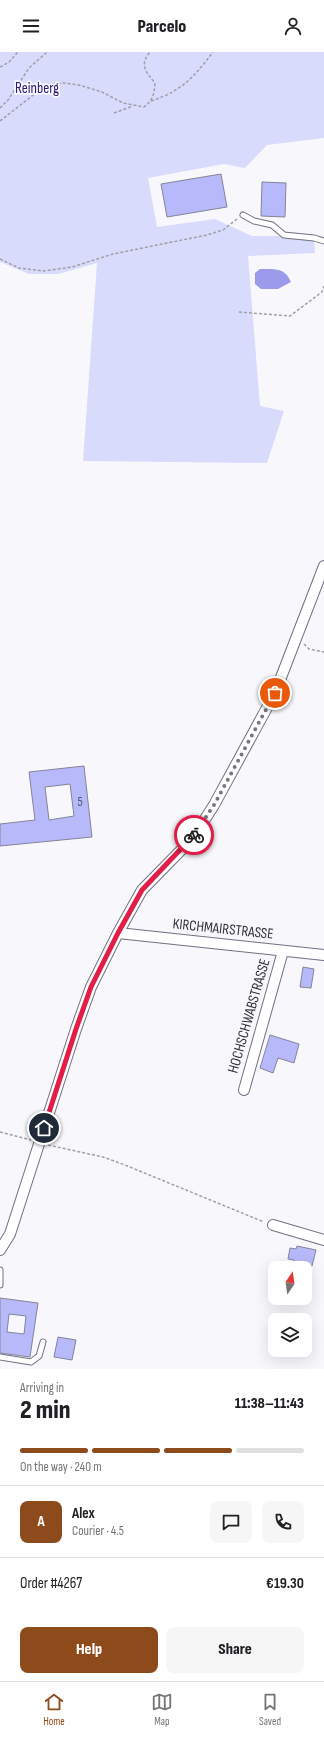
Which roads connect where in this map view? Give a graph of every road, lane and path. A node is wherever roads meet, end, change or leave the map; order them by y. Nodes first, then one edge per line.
1 (18, 52) edge
2 (47, 52) edge
3 (150, 52) edge
4 (213, 52) edge
5 (0, 67) edge
6 (151, 101) junction
7 (133, 106) junction
8 (0, 108) edge
9 (114, 113) dead end
10 (0, 120) edge
11 (243, 215) joint
12 (324, 241) edge
13 (0, 259) edge
14 (324, 286) edge
15 (239, 312) dead end
16 (324, 566) edge
17 (310, 649) dead end
18 (324, 652) edge
19 (118, 933) junction
20 (284, 951) junction
21 (324, 955) edge
22 (244, 1090) dead end
23 (0, 1132) edge
24 (40, 1143) junction
25 (273, 1226) joint
26 (324, 1240) edge
27 (0, 1250) edge
28 (0, 1270) edge
29 (0, 1285) edge
30 (43, 1342) dead end
31 (0, 1357) edge

1 - 5 path
2 - 8 path
3 - 6 path
4 - 6 path
6 - 7 path
7 - 9 path
7 - 10 path
11 - 12 lane
11 - 13 path
14 - 15 path
16 - 19 street
17 - 18 path
19 - 20 street, KIRCHMAIRSTRASSE
19 - 24 street
20 - 21 street, KIRCHMAIRSTRASSE
20 - 22 street, HOCHSCHWABSTRASSE
23 - 24 path
24 - 25 path
24 - 27 street
25 - 26 street
28 - 29 lane
30 - 31 lane

